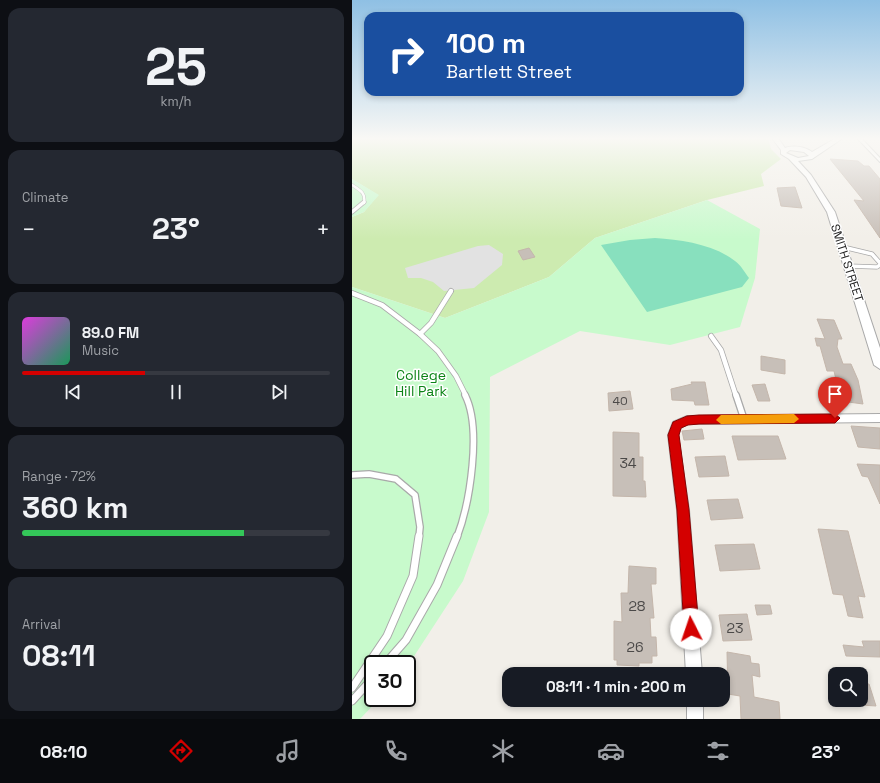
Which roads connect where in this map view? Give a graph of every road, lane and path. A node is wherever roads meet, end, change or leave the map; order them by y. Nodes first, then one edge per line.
1 (804, 172) edge
2 (352, 186) edge
3 (352, 212) edge
4 (843, 247) junction
5 (880, 264) edge
6 (848, 266) junction
7 (451, 291) dead end
8 (352, 293) edge
9 (420, 334) junction
10 (711, 336) dead end
11 (880, 365) edge
12 (880, 418) edge
13 (744, 419) junction
14 (352, 475) edge
15 (393, 655) edge
16 (694, 667) edge
17 (352, 688) edge
18 (364, 688) edge
19 (352, 701) edge
20 (695, 707) edge
21 (696, 719) edge

1 - 4 street, SMITH STREET
2 - 3 lane
4 - 5 lane
4 - 6 street, SMITH STREET
5 - 6 lane
6 - 11 street, SMITH STREET
7 - 9 lane
8 - 9 lane
9 - 15 lane
10 - 13 lane
12 - 13 street
13 - 16 street
14 - 17 lane
18 - 19 lane
20 - 21 street

